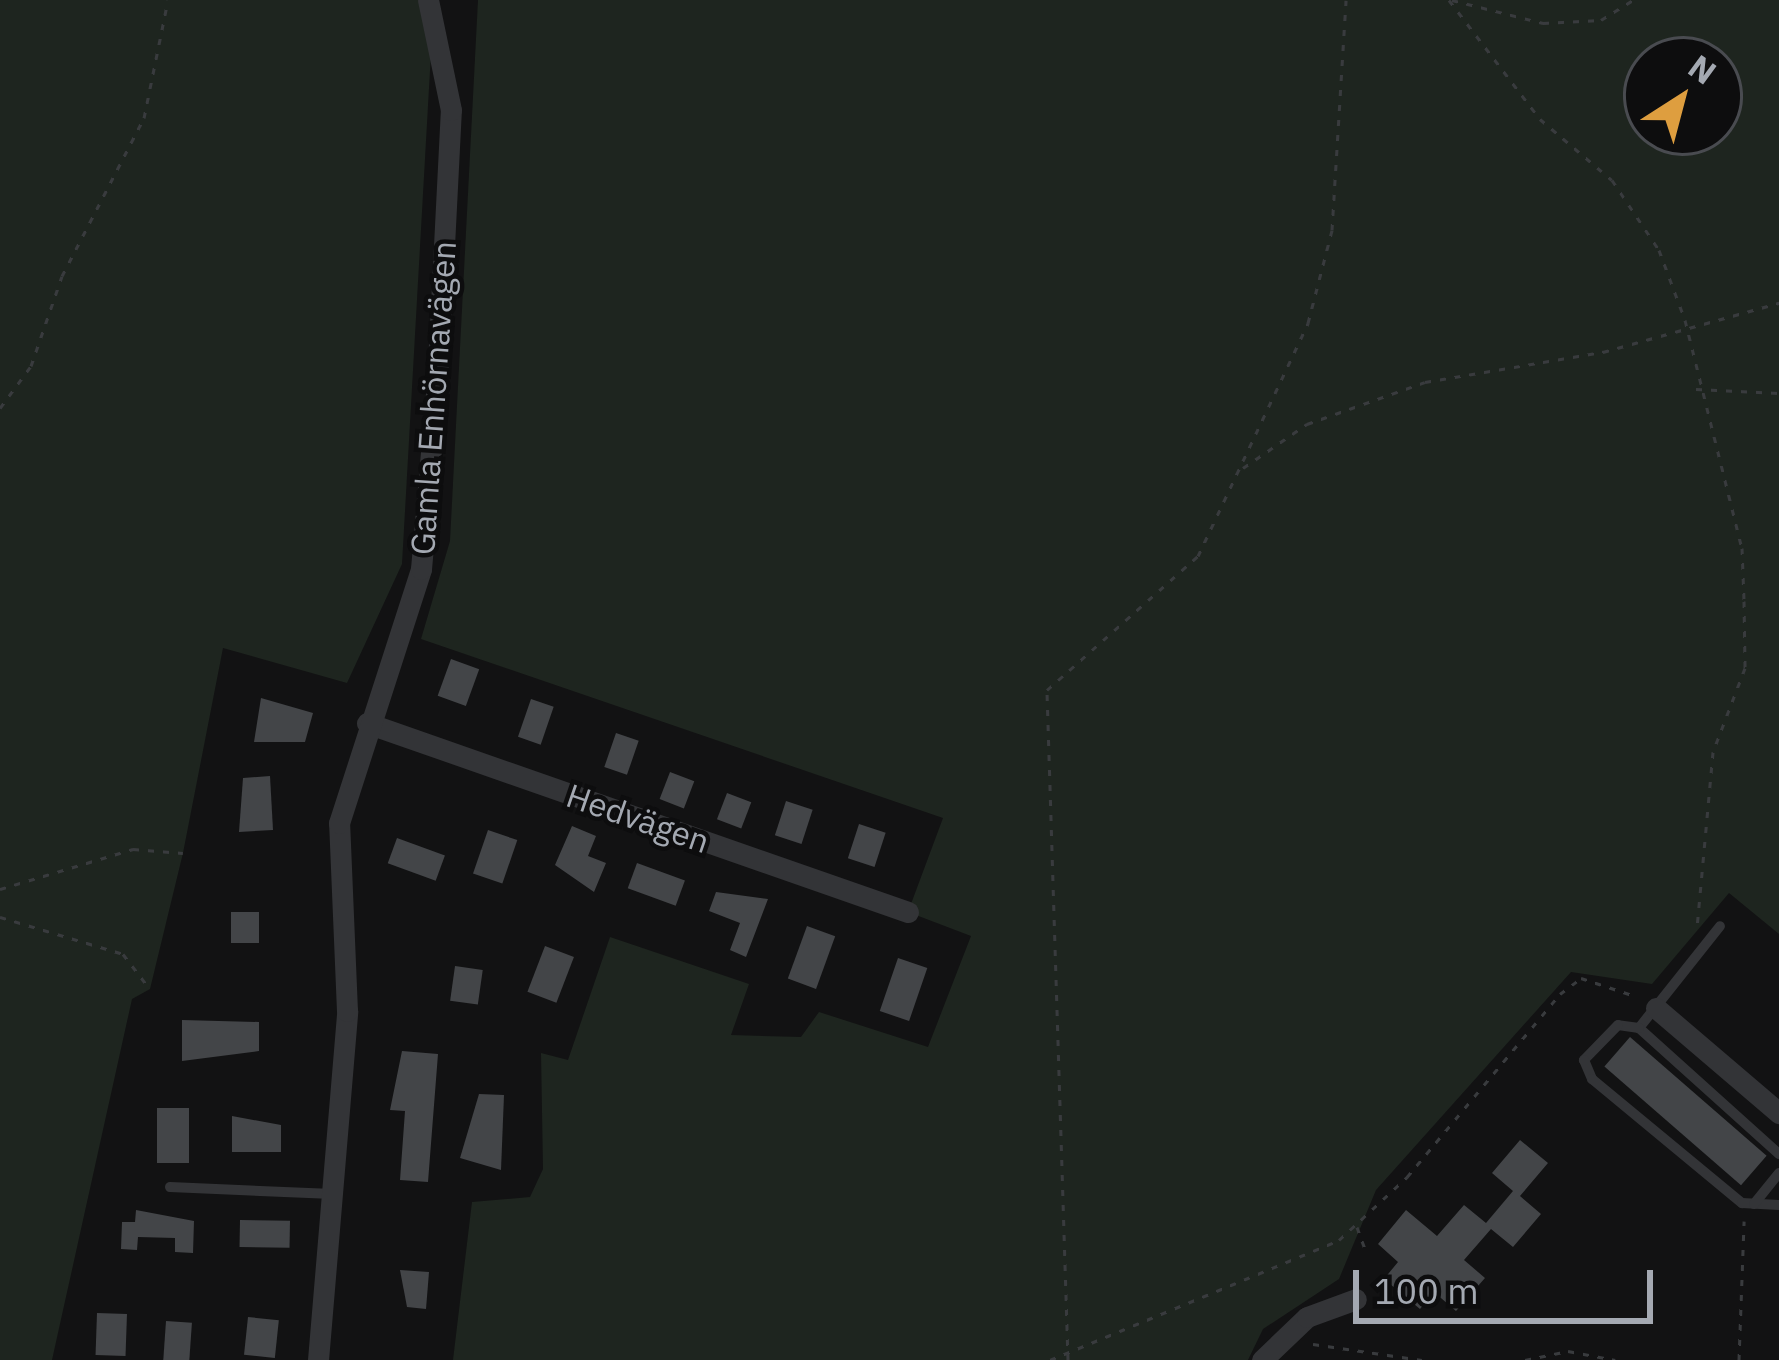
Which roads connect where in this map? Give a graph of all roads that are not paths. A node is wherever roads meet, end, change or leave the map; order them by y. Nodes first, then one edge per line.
1 (428, 0) edge
2 (368, 723) junction
3 (908, 912) dead end
4 (1720, 926) dead end
5 (1652, 1005) junction
6 (1639, 1028) junction
7 (1779, 1113) edge
8 (1779, 1154) edge
9 (1779, 1173) edge
10 (170, 1187) dead end
11 (333, 1195) junction
12 (1754, 1204) junction
13 (1779, 1205) edge
14 (1356, 1299) dead end
15 (318, 1360) edge
16 (1262, 1360) edge

1 - 2 street, Gamla Enhörnavägen
2 - 3 street, Hedvägen
2 - 11 street, Gamla Enhörnavägen
4 - 5 lane
5 - 6 lane
5 - 7 street
6 - 8 lane
6 - 12 lane
9 - 12 lane
10 - 11 lane
11 - 15 street, Gamla Enhörnavägen
12 - 13 lane
14 - 16 street

